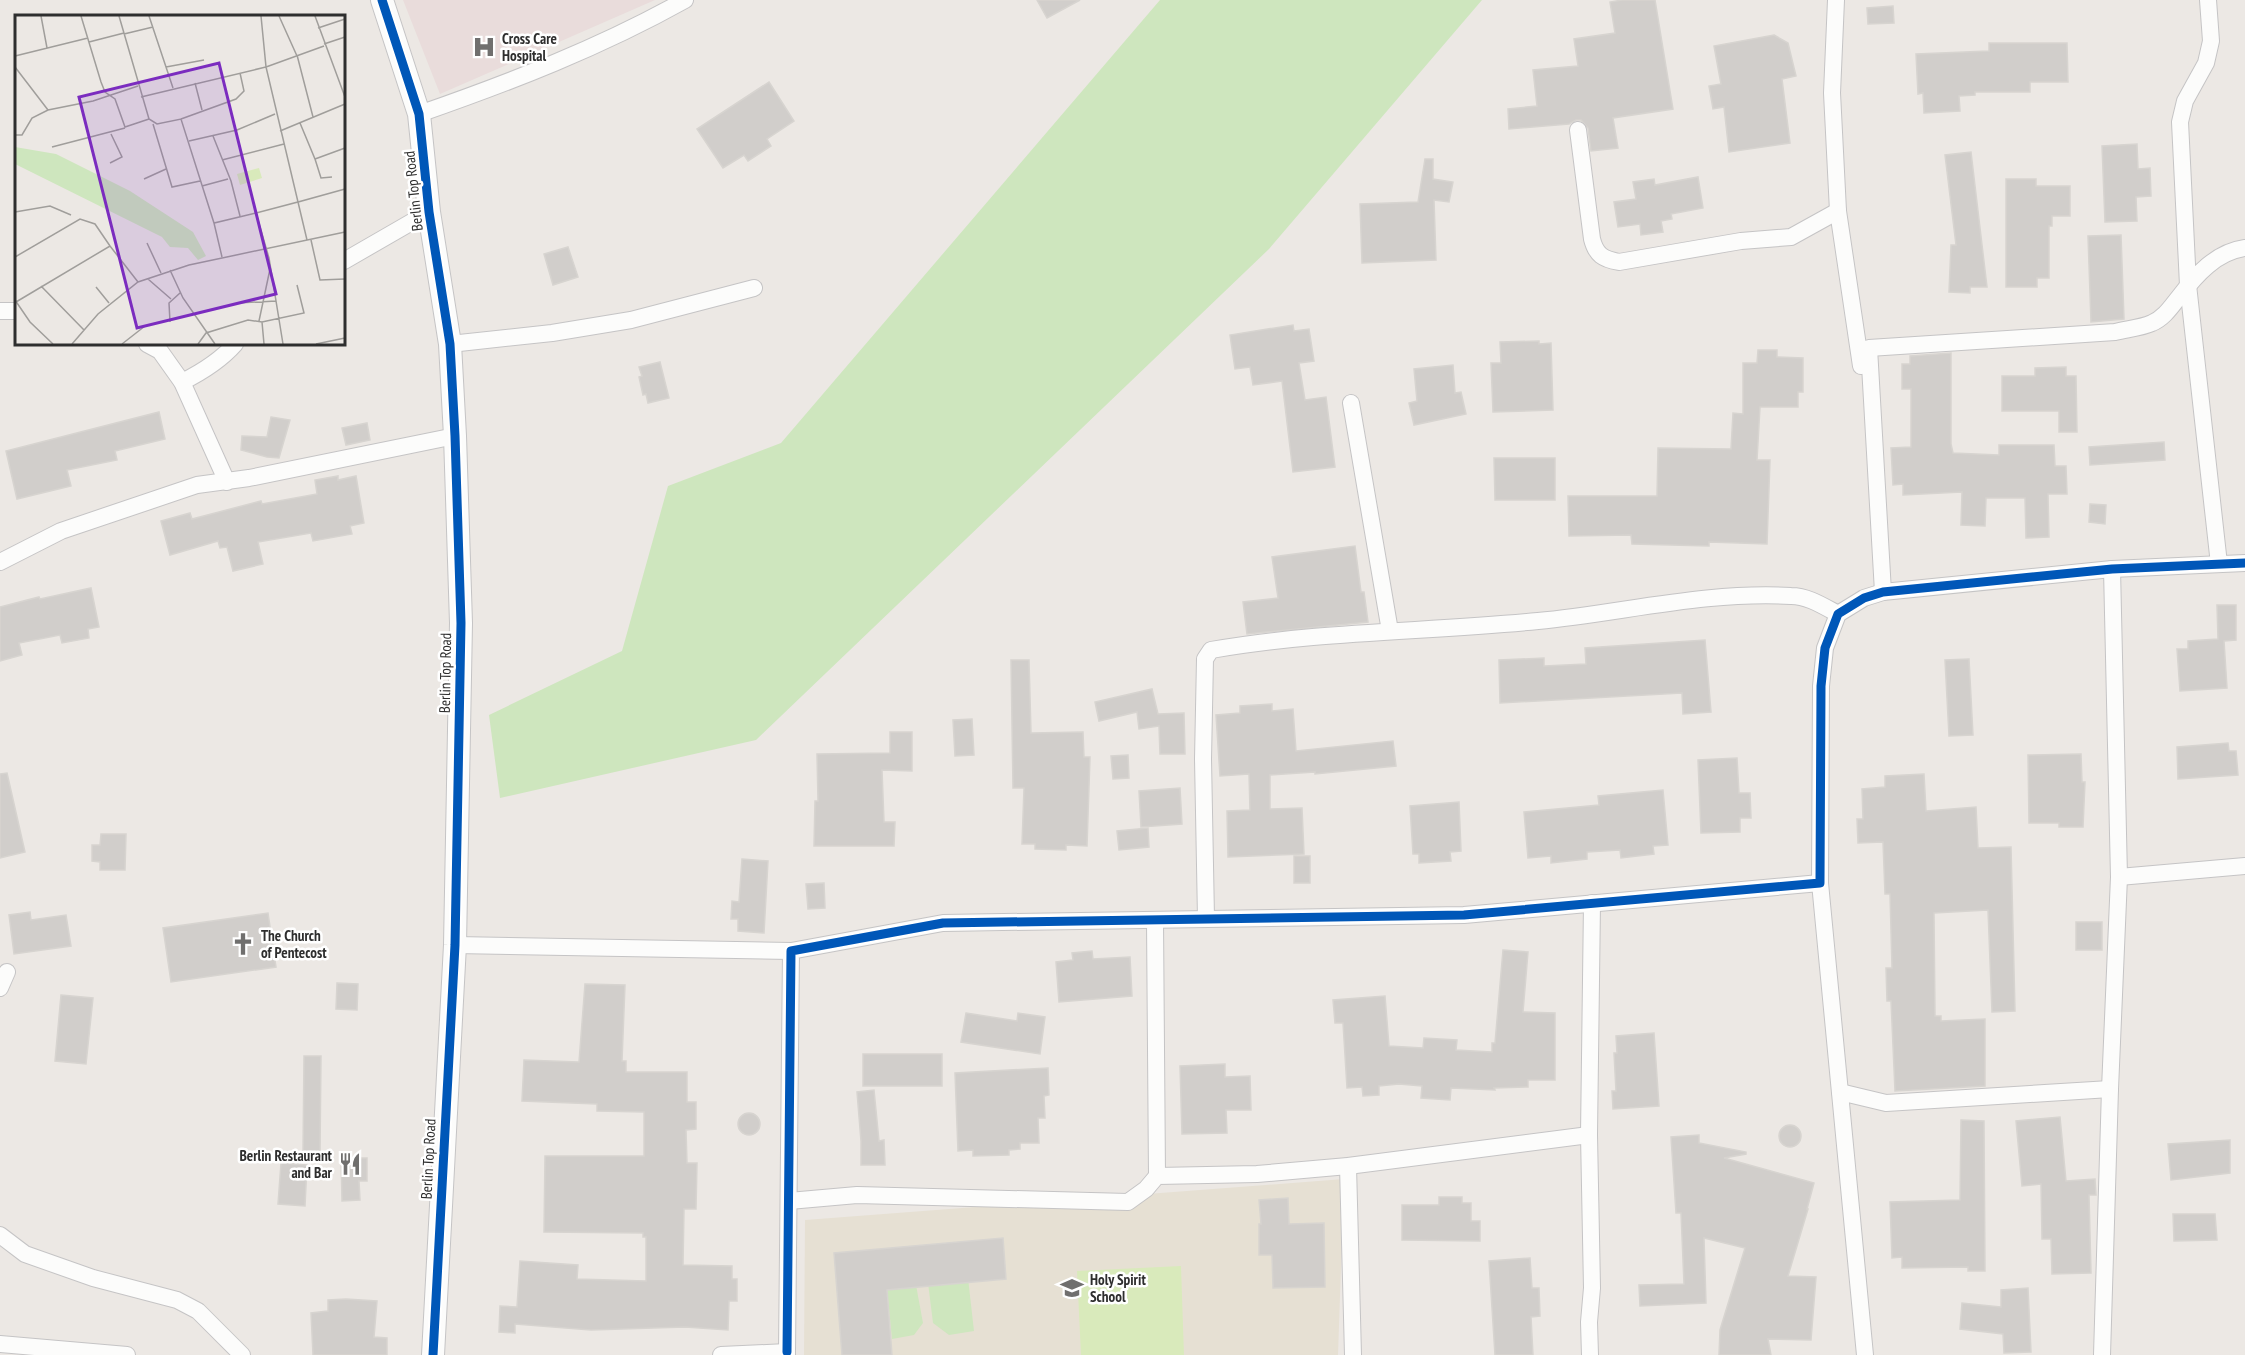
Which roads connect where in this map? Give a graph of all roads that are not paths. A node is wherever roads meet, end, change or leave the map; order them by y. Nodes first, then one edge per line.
1 (382, 0) edge
2 (686, 0) edge
3 (1836, 0) edge
4 (2208, 0) edge
5 (419, 114) junction
6 (1578, 130) dead end
7 (1838, 211) junction
8 (429, 212) junction
9 (2245, 248) edge
10 (345, 260) edge
11 (2188, 285) junction
12 (754, 288) dead end
13 (15, 310) edge
14 (0, 311) edge
15 (450, 344) junction
16 (149, 345) edge
17 (234, 345) edge
18 (182, 382) junction
19 (1351, 403) dead end
20 (455, 436) junction
21 (227, 482) junction
22 (0, 562) edge
23 (2245, 563) edge
24 (2220, 564) junction
25 (2112, 569) junction
26 (1883, 592) junction
27 (1838, 614) junction
28 (1390, 631) junction
29 (2245, 866) edge
30 (2119, 877) junction
31 (1820, 883) junction
32 (1592, 903) junction
33 (1206, 918) junction
34 (1155, 921) junction
35 (455, 945) junction
36 (791, 951) junction
37 (7, 972) dead end
38 (0, 988) edge
39 (2110, 1089) junction
40 (1840, 1092) junction
41 (1589, 1135) junction
42 (1348, 1166) junction
43 (1157, 1176) junction
44 (789, 1201) junction
45 (0, 1235) edge
46 (0, 1344) edge
47 (788, 1353) edge
48 (127, 1355) edge
49 (242, 1355) edge
50 (433, 1355) edge
51 (721, 1355) edge
52 (1353, 1355) edge
53 (1590, 1355) edge
54 (1865, 1355) edge
55 (2102, 1355) edge

1 - 5 street, Berlin Top Road
2 - 5 street
3 - 7 street
4 - 11 street
5 - 8 street, Berlin Top Road
6 - 7 street
7 - 26 street
8 - 10 street
8 - 15 street, Berlin Top Road
9 - 11 street
11 - 24 street
11 - 26 street
12 - 15 street
13 - 14 street
15 - 20 street, Berlin Top Road
16 - 18 street
17 - 18 street
18 - 21 street
19 - 28 street
20 - 21 street
20 - 35 street, Berlin Top Road
21 - 22 street
23 - 24 street
24 - 25 street
25 - 26 street
25 - 30 street
26 - 27 street
27 - 28 street
27 - 31 street
28 - 33 street
29 - 30 street
30 - 39 street
31 - 32 street
31 - 40 street
32 - 33 street
32 - 41 street
33 - 34 street
34 - 36 street
34 - 43 street
35 - 36 street
35 - 50 street, Berlin Top Road
36 - 44 street
37 - 38 street
39 - 40 street
39 - 55 street
40 - 54 street
41 - 42 street
41 - 53 street
42 - 43 street
42 - 52 street
43 - 44 street
44 - 47 street
45 - 49 street
46 - 48 street
47 - 51 street

